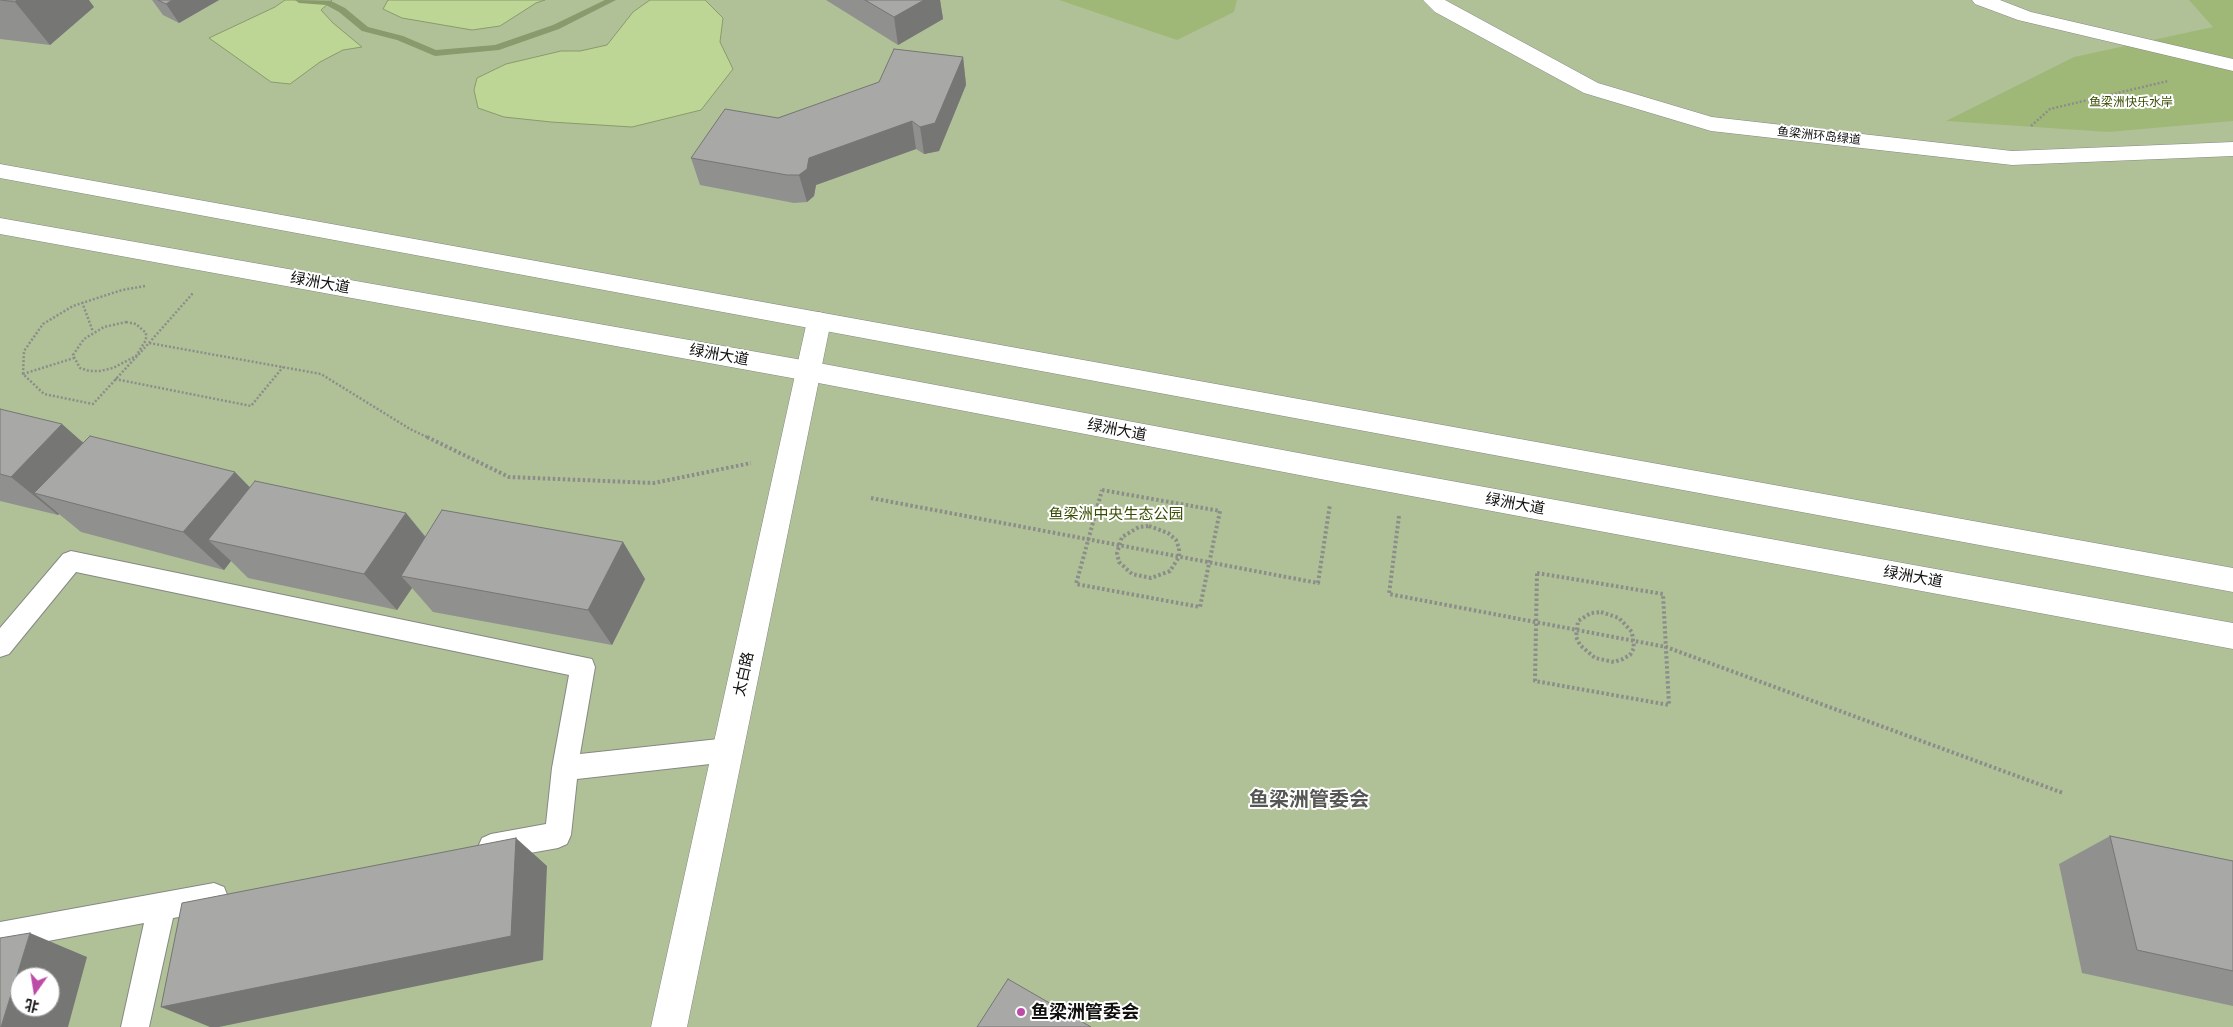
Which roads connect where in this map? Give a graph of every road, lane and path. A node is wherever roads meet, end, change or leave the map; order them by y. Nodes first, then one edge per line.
1 (1433, 0) edge
2 (1982, 0) edge
3 (2233, 65) edge
4 (2177, 79) dead end
5 (2233, 149) edge
6 (2012, 158) junction
7 (0, 171) edge
8 (0, 226) edge
9 (149, 285) dead end
10 (194, 292) dead end
11 (82, 302) junction
12 (819, 321) junction
13 (94, 332) junction
14 (149, 343) junction
15 (136, 356) junction
16 (74, 358) junction
17 (283, 367) junction
18 (808, 371) junction
19 (23, 374) junction
20 (115, 379) junction
21 (791, 454) junction
22 (1336, 471) junction
23 (1403, 483) junction
24 (872, 498) dead end
25 (1088, 539) junction
26 (1118, 545) junction
27 (1179, 557) junction
28 (1209, 563) junction
29 (2233, 580) edge
30 (1536, 622) junction
31 (1576, 630) junction
32 (2233, 636) edge
33 (1634, 641) junction
34 (0, 646) edge
35 (1666, 647) junction
36 (728, 750) junction
37 (565, 768) junction
38 (2063, 793) dead end
39 (471, 850) edge
40 (240, 892) edge
41 (162, 906) junction
42 (0, 936) edge
43 (136, 1027) edge
44 (669, 1027) edge

1 - 6 main road, 鱼梁洲环岛绿道
2 - 3 main road
4 - 6 path
5 - 6 main road, 鱼梁洲环岛绿道
7 - 12 main road
8 - 18 main road, 绿洲大道
9 - 11 path
10 - 14 path
11 - 13 path
11 - 19 path
12 - 18 main road, 太白路
12 - 29 main road
13 - 15 path
13 - 16 path
14 - 15 path
14 - 17 path
15 - 16 path
15 - 20 path
16 - 19 path
17 - 20 path
17 - 21 path
18 - 21 main road, 太白路
18 - 22 main road, 绿洲大道
19 - 20 path
21 - 36 main road, 太白路
22 - 23 main road, 绿洲大道
22 - 28 path
23 - 30 path
23 - 32 main road, 绿洲大道
24 - 25 path
25 - 26 path
25 - 28 path
25 - 28 path
26 - 27 path
26 - 27 path
26 - 27 path
27 - 28 path
30 - 31 path
30 - 35 path
30 - 35 path
31 - 33 path
31 - 33 path
31 - 33 path
33 - 35 path
34 - 37 lane
35 - 38 path
36 - 37 lane
36 - 44 main road, 太白路
37 - 39 lane
40 - 41 lane
41 - 42 lane
41 - 43 lane

